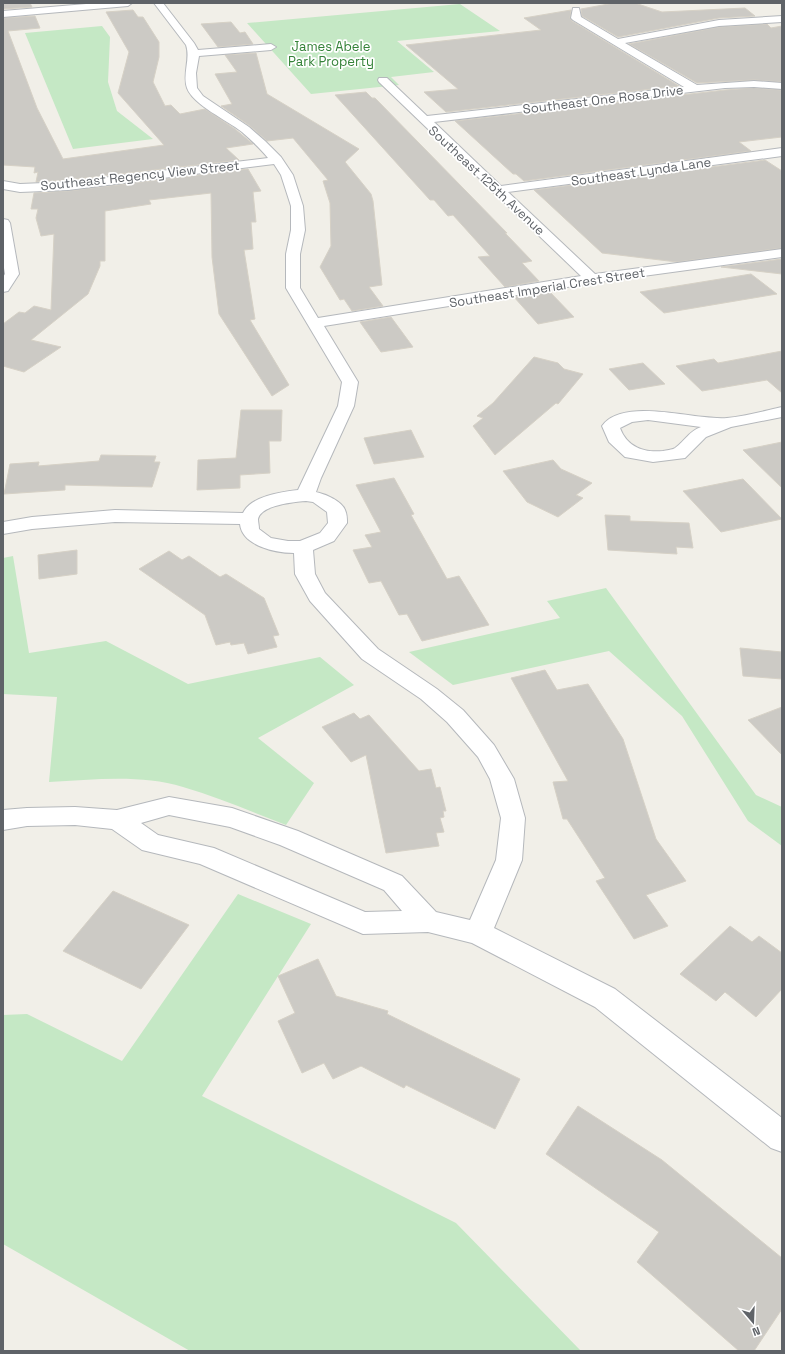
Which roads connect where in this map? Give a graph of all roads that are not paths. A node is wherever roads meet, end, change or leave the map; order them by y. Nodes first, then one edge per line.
1 (128, 3) edge
2 (158, 3) edge
3 (576, 10) dead end
4 (3, 14) edge
5 (782, 19) edge
6 (617, 42) junction
7 (271, 48) dead end
8 (194, 53) junction
9 (384, 80) dead end
10 (782, 86) edge
11 (694, 88) junction
12 (424, 120) junction
13 (782, 152) edge
14 (276, 160) junction
15 (3, 186) edge
16 (20, 188) junction
17 (499, 190) junction
18 (9, 198) dead end
19 (3, 223) edge
20 (782, 253) edge
21 (592, 279) junction
22 (3, 288) edge
23 (313, 323) junction
24 (782, 412) edge
25 (727, 422) junction
26 (306, 495) junction
27 (250, 519) junction
28 (3, 528) edge
29 (303, 547) junction
30 (3, 820) edge
31 (117, 820) junction
32 (428, 921) junction
33 (478, 933) junction
34 (782, 1137) edge

1 - 4 street
2 - 8 street
3 - 6 street
5 - 6 street
6 - 11 street
7 - 8 street
8 - 14 street
9 - 12 street, Southeast 125th Avenue
10 - 11 street, Southeast One Rosa Drive
11 - 12 street, Southeast One Rosa Drive
12 - 17 street, Southeast 125th Avenue
13 - 17 street, Southeast Lynda Lane
14 - 16 street, Southeast Regency View Street
14 - 23 street
15 - 16 street, Southeast Regency View Street
16 - 18 street
17 - 21 street, Southeast 125th Avenue
19 - 22 street
20 - 21 street, Southeast Imperial Crest Street
21 - 23 street, Southeast Imperial Crest Street
23 - 26 street
24 - 25 street
25 - 25 street
26 - 27 street
26 - 29 street
27 - 28 street
27 - 29 street
29 - 33 street
30 - 31 street
31 - 32 street
31 - 32 street
32 - 33 street
33 - 34 street

